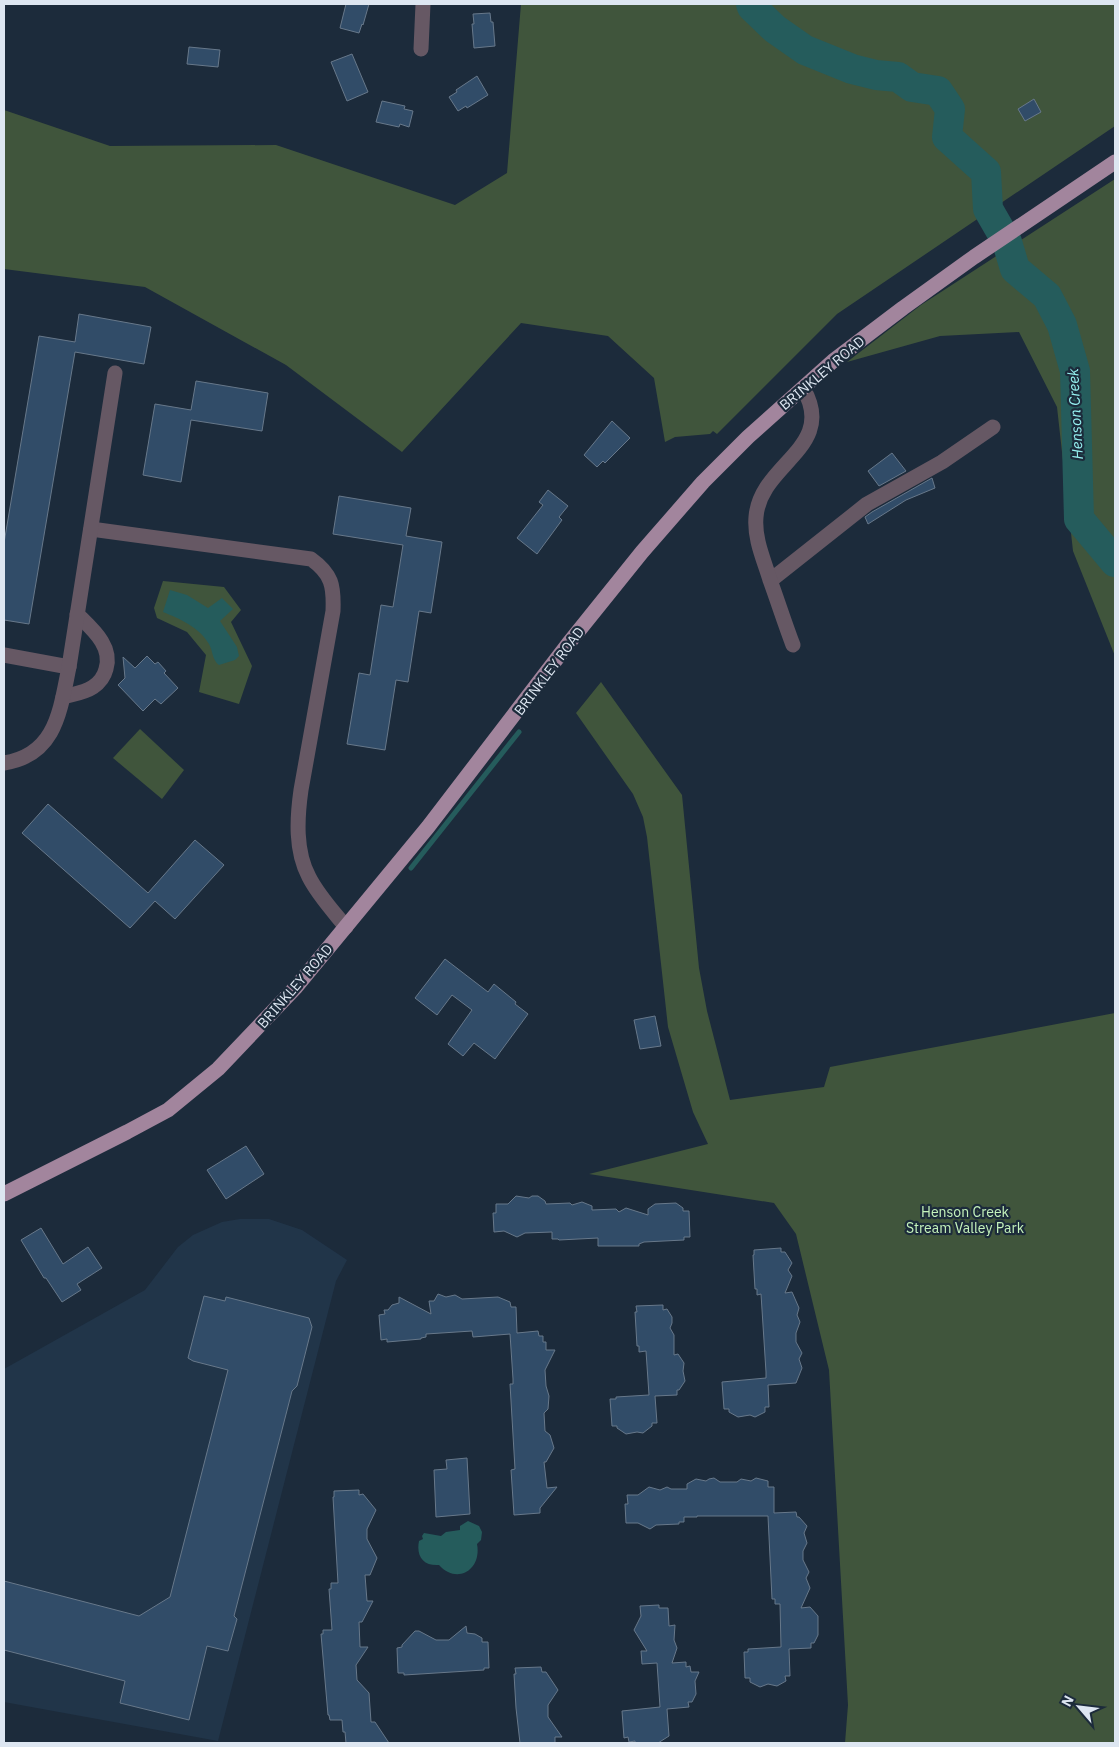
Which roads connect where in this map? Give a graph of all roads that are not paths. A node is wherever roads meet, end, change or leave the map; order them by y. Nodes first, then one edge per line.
1 (423, 4) edge
2 (420, 49) dead end
3 (1115, 162) edge
4 (115, 373) dead end
5 (803, 388) junction
6 (993, 426) dead end
7 (91, 529) junction
8 (770, 580) junction
9 (77, 614) junction
10 (793, 645) dead end
11 (4, 655) edge
12 (69, 667) junction
13 (63, 697) junction
14 (4, 763) edge
15 (346, 926) junction
16 (4, 1194) edge

1 - 2 street
3 - 5 main road, BRINKLEY ROAD
4 - 7 street
5 - 8 street
5 - 15 main road, BRINKLEY ROAD
6 - 8 street
7 - 9 street
7 - 15 street
8 - 10 street
9 - 12 street
9 - 13 street
11 - 12 street
12 - 13 street
13 - 14 street
15 - 16 main road, BRINKLEY ROAD

